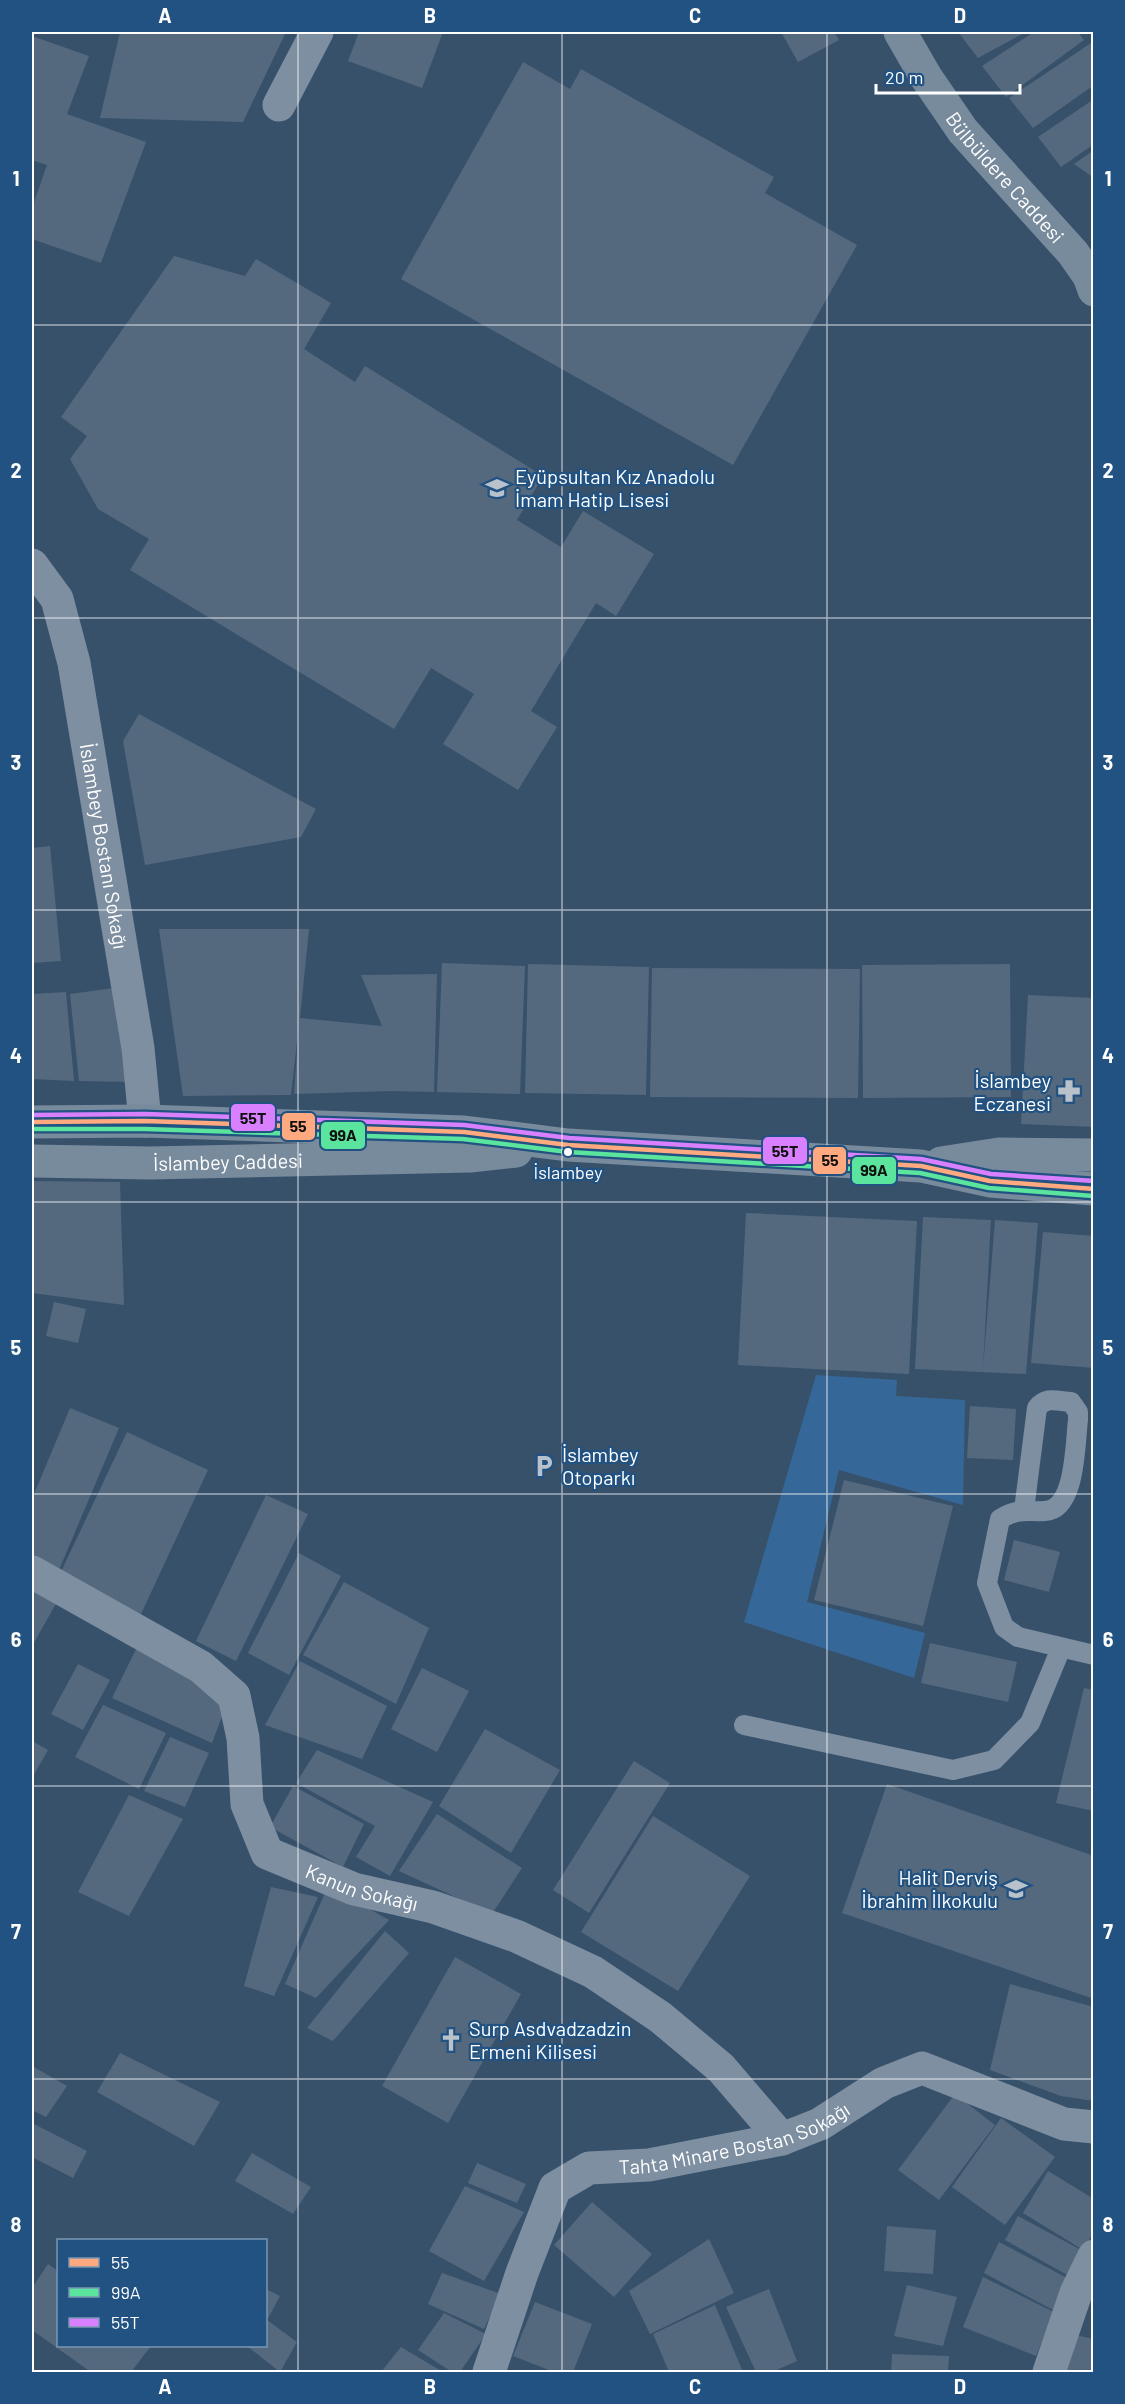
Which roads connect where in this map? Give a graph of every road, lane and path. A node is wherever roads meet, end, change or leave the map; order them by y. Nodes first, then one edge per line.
1 (317, 32) edge
2 (900, 32) edge
3 (279, 105) dead end
4 (1092, 281) edge
5 (32, 565) edge
6 (44, 594) edge
7 (145, 1121) junction
8 (32, 1122) edge
9 (568, 1145) junction
10 (1094, 1155) edge
11 (32, 1161) edge
12 (150, 1163) junction
13 (921, 1166) junction
14 (1094, 1189) edge
15 (1024, 1510) junction
16 (32, 1572) edge
17 (1061, 1648) junction
18 (1094, 1655) edge
19 (744, 1725) dead end
20 (1094, 2127) edge
21 (782, 2139) junction
22 (1094, 2256) edge
23 (489, 2373) edge
24 (1050, 2373) edge

1 - 3 street
2 - 4 main road, Bülbüldere Caddesi
5 - 6 street
6 - 7 street, İslambey Bostanı Sokağı
7 - 8 main road, İslambey Caddesi
7 - 9 main road, İslambey Caddesi
7 - 12 main road
9 - 12 main road, İslambey Caddesi
9 - 13 main road, İslambey Caddesi
10 - 13 main road
11 - 12 main road, İslambey Caddesi
13 - 14 main road
15 - 15 lane
15 - 17 lane
16 - 21 street, Kanun Sokağı
17 - 18 lane
17 - 19 lane
20 - 21 street, Tahta Minare Bostan Sokağı
21 - 23 street, Tahta Minare Bostan Sokağı
22 - 24 street

